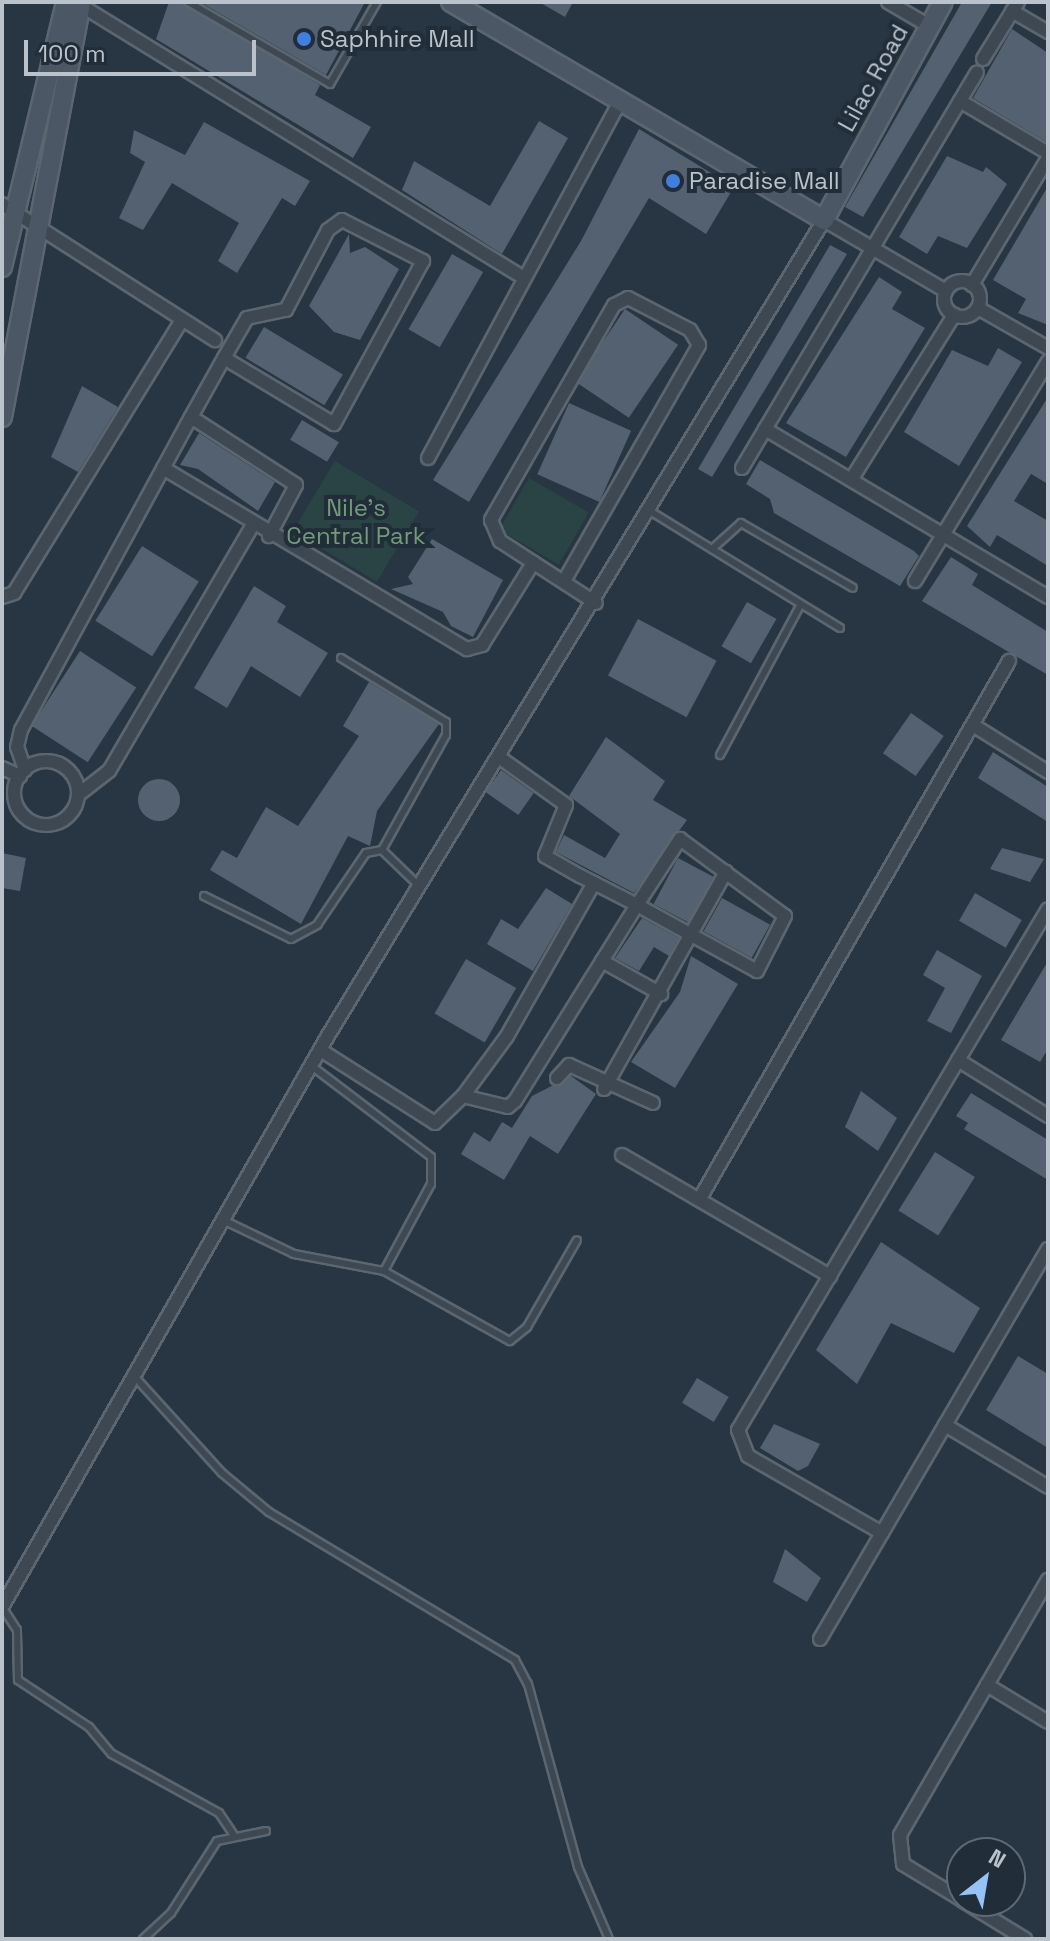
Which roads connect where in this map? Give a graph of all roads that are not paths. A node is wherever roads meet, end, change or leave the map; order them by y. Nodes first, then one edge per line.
1 (188, 2) edge
2 (377, 2) edge
3 (451, 2) edge
4 (888, 2) edge
5 (943, 2) edge
6 (76, 3) edge
7 (1015, 6) edge
8 (929, 26) junction
9 (1048, 32) edge
10 (983, 59) dead end
11 (977, 72) dead end
12 (621, 100) junction
13 (960, 101) junction
14 (1048, 155) edge
15 (8, 208) edge
16 (824, 220) junction
17 (38, 226) junction
18 (874, 250) junction
19 (2, 267) edge
20 (524, 278) junction
21 (972, 285) junction
22 (946, 291) junction
23 (978, 308) junction
24 (954, 315) junction
25 (182, 320) junction
26 (215, 340) dead end
27 (1048, 348) edge
28 (224, 358) junction
29 (1048, 361) edge
30 (2, 417) edge
31 (191, 417) junction
32 (765, 429) junction
33 (428, 458) dead end
34 (163, 468) junction
35 (742, 468) dead end
36 (851, 480) junction
37 (650, 511) junction
38 (252, 526) junction
39 (943, 535) junction
40 (269, 536) junction
41 (712, 549) junction
42 (533, 563) junction
43 (564, 581) junction
44 (915, 581) dead end
45 (853, 588) dead end
46 (2, 597) edge
47 (1048, 597) edge
48 (596, 603) junction
49 (800, 606) junction
50 (840, 628) dead end
51 (341, 658) dead end
52 (1009, 661) dead end
53 (973, 725) junction
54 (720, 755) dead end
55 (500, 758) junction
56 (2, 768) edge
57 (1048, 772) edge
58 (22, 773) junction
59 (8, 794) edge
60 (78, 795) junction
61 (382, 850) junction
62 (726, 872) junction
63 (594, 883) junction
64 (420, 887) junction
65 (204, 896) dead end
66 (637, 905) junction
67 (1048, 909) edge
68 (693, 936) junction
69 (602, 961) junction
70 (661, 994) junction
71 (322, 1051) junction
72 (958, 1060) junction
73 (313, 1067) junction
74 (557, 1078) dead end
75 (606, 1085) junction
76 (463, 1096) junction
77 (653, 1103) dead end
78 (1048, 1116) edge
79 (622, 1155) dead end
80 (699, 1200) junction
81 (223, 1220) junction
82 (577, 1240) dead end
83 (1048, 1249) edge
84 (384, 1271) junction
85 (830, 1276) junction
86 (134, 1376) junction
87 (945, 1425) junction
88 (1048, 1487) edge
89 (882, 1533) junction
90 (1048, 1580) edge
91 (2, 1607) edge
92 (820, 1639) dead end
93 (987, 1685) junction
94 (1048, 1722) edge
95 (266, 1831) dead end
96 (233, 1834) junction
97 (946, 1891) edge
98 (989, 1917) edge
99 (143, 1939) edge
100 (609, 1939) edge
101 (1025, 1939) edge

1 - 2 lane
3 - 12 street
4 - 8 street
5 - 8 street, Lilac Road
6 - 15 street
6 - 17 street
6 - 20 street
7 - 9 street
7 - 10 street
8 - 16 street, Lilac Road
11 - 13 street
12 - 16 street
12 - 20 street
13 - 14 street
13 - 18 street
14 - 21 street
15 - 17 street
15 - 19 street
16 - 18 street
16 - 37 street
17 - 25 street
17 - 30 street
18 - 22 street
18 - 32 street
20 - 33 street
21 - 22 street
21 - 23 street
22 - 24 street
23 - 24 street
23 - 27 street
24 - 36 street
25 - 26 street
25 - 46 street
28 - 28 street
28 - 31 street
29 - 39 street
31 - 34 street
31 - 40 street
32 - 35 street
32 - 36 street
34 - 38 street
34 - 58 street
36 - 39 street
37 - 41 lane
37 - 48 street
38 - 40 street
38 - 60 street
39 - 44 street
39 - 47 street
40 - 42 street
41 - 45 lane
41 - 49 lane
42 - 43 street
42 - 43 street
43 - 48 street
48 - 55 street
49 - 50 lane
49 - 54 lane
51 - 61 lane
52 - 53 street
53 - 57 street
53 - 80 street
55 - 63 street
55 - 64 street
56 - 58 street
58 - 59 street
58 - 60 street
59 - 60 street
61 - 64 lane
61 - 65 lane
62 - 66 street
62 - 68 street
62 - 68 street
63 - 66 street
63 - 76 street
64 - 71 street
66 - 68 street
66 - 69 street
67 - 72 street
68 - 70 street
69 - 70 street
69 - 76 street
70 - 75 street
71 - 73 street
71 - 76 street
72 - 78 street
72 - 85 street
73 - 81 street
73 - 84 lane
74 - 75 street
75 - 77 street
79 - 80 street
80 - 85 street
81 - 84 lane
81 - 86 street
82 - 84 lane
83 - 87 street
85 - 89 street
86 - 91 street
86 - 100 lane
87 - 88 street
87 - 89 street
89 - 92 street
90 - 93 street
91 - 96 lane
93 - 94 street
93 - 97 street
95 - 96 lane
96 - 99 lane
98 - 101 street

